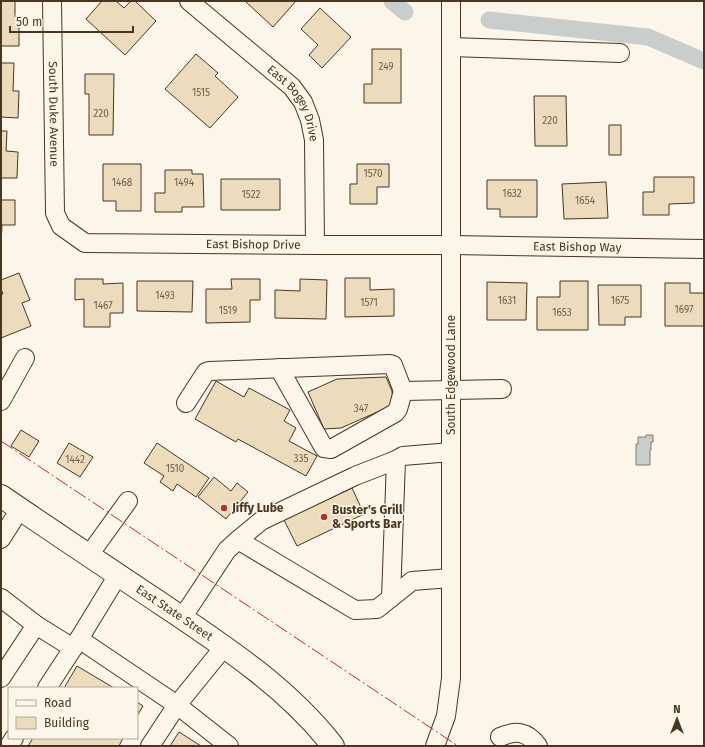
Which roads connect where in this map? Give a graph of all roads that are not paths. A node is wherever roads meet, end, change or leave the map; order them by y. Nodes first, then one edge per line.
1 (52, 1) edge
2 (189, 1) edge
3 (451, 1) edge
4 (451, 47) junction
5 (620, 53) dead end
6 (61, 226) joint
7 (451, 245) junction
8 (315, 246) junction
9 (704, 249) edge
10 (25, 358) dead end
11 (279, 368) junction
12 (451, 390) junction
13 (502, 390) dead end
14 (403, 391) junction
15 (1, 401) edge
16 (186, 403) dead end
17 (451, 452) junction
18 (396, 460) junction
19 (1, 496) edge
20 (128, 501) dead end
21 (20, 509) junction
22 (1, 538) edge
23 (238, 540) junction
24 (89, 555) junction
25 (118, 575) junction
26 (451, 578) junction
27 (1, 598) edge
28 (390, 598) junction
29 (182, 618) junction
30 (36, 625) junction
31 (76, 643) junction
32 (224, 647) junction
33 (1, 678) edge
34 (48, 687) edge
35 (177, 705) junction
36 (500, 738) dead end
37 (150, 746) edge
38 (229, 746) edge
39 (333, 746) edge
40 (435, 746) edge
41 (538, 746) edge

1 - 6 street, South Duke Avenue
2 - 8 street, East Bogey Drive
3 - 4 street, South Edgewood Lane
4 - 5 street
4 - 7 street, South Edgewood Lane
6 - 8 street, East Bishop Drive
7 - 8 street, East Bishop Drive
7 - 9 street, East Bishop Way
7 - 12 street, South Edgewood Lane
10 - 15 street
11 - 14 street
11 - 14 street
11 - 16 street
12 - 13 street
12 - 14 street
12 - 17 street, South Edgewood Lane
17 - 18 street
17 - 26 street, South Edgewood Lane
18 - 23 street
18 - 28 street
19 - 21 main road, East State Street
20 - 24 street
21 - 22 street
21 - 24 main road, East State Street
23 - 28 street
23 - 29 street
24 - 25 main road, East State Street
25 - 29 main road, East State Street
25 - 31 street
26 - 28 street
26 - 40 street, South Edgewood Lane
27 - 30 street
29 - 32 main road, East State Street
30 - 31 street
30 - 33 street
31 - 34 street
31 - 35 street
32 - 35 street
32 - 39 main road, East State Street
35 - 37 street
35 - 38 street
36 - 41 street

